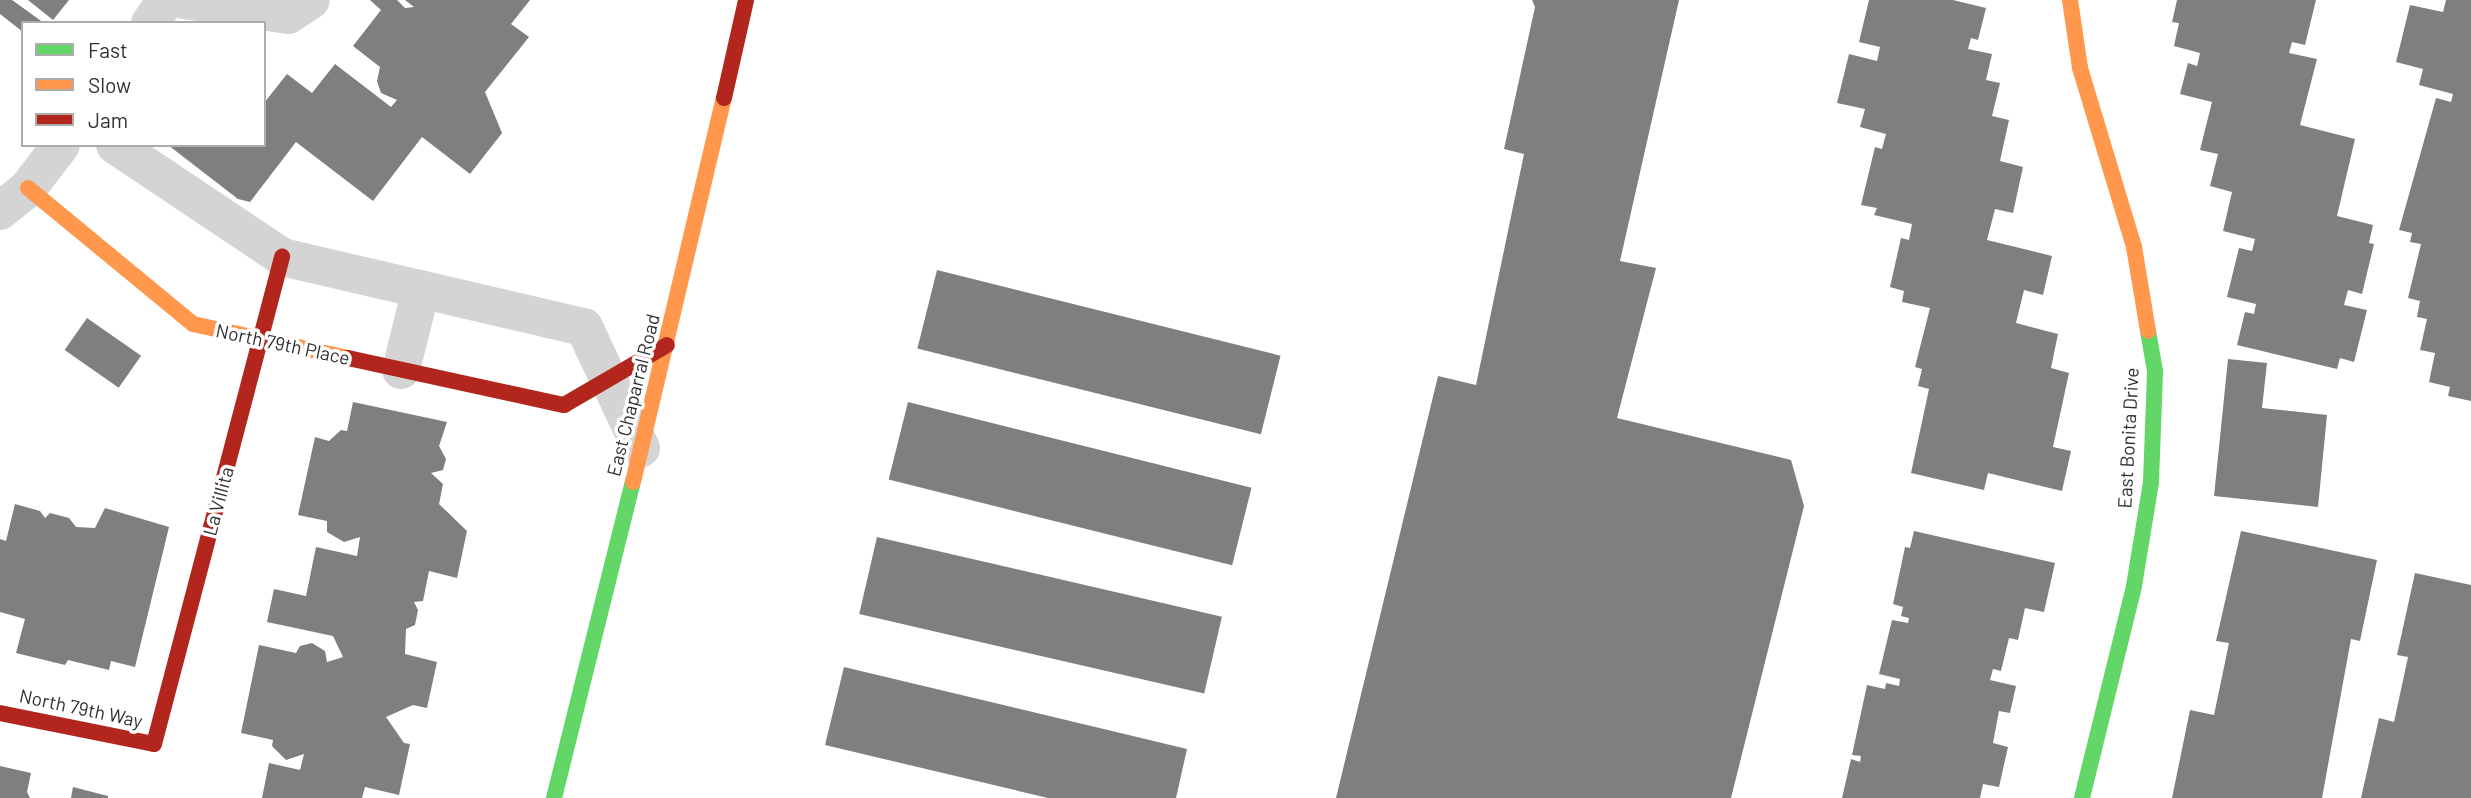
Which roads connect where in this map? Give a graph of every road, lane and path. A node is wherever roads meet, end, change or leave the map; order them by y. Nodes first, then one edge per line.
1 (166, 0) edge
2 (184, 0) edge
3 (311, 0) edge
4 (746, 0) edge
5 (2070, 0) edge
6 (151, 21) edge
7 (59, 147) edge
8 (118, 147) edge
9 (14, 199) edge
10 (282, 257) junction
11 (421, 289) junction
12 (261, 337) junction
13 (667, 345) junction
14 (401, 370) junction
15 (611, 378) junction
16 (641, 448) junction
17 (0, 713) edge
18 (153, 744) joint
19 (554, 798) edge
20 (2082, 798) edge

1 - 6 street
2 - 3 street
4 - 13 street, East Chaparral Road
5 - 20 street, East Bonita Drive
7 - 9 street
8 - 10 street
9 - 12 street, North 79th Place
10 - 11 street
10 - 12 street, La Villita
11 - 14 street
11 - 15 street
12 - 14 street, North 79th Place
12 - 18 street, La Villita
13 - 15 street, North 79th Place
13 - 16 street, East Chaparral Road
14 - 15 street, North 79th Place
15 - 16 street
16 - 19 street, East Chaparral Road
17 - 18 street, North 79th Way

